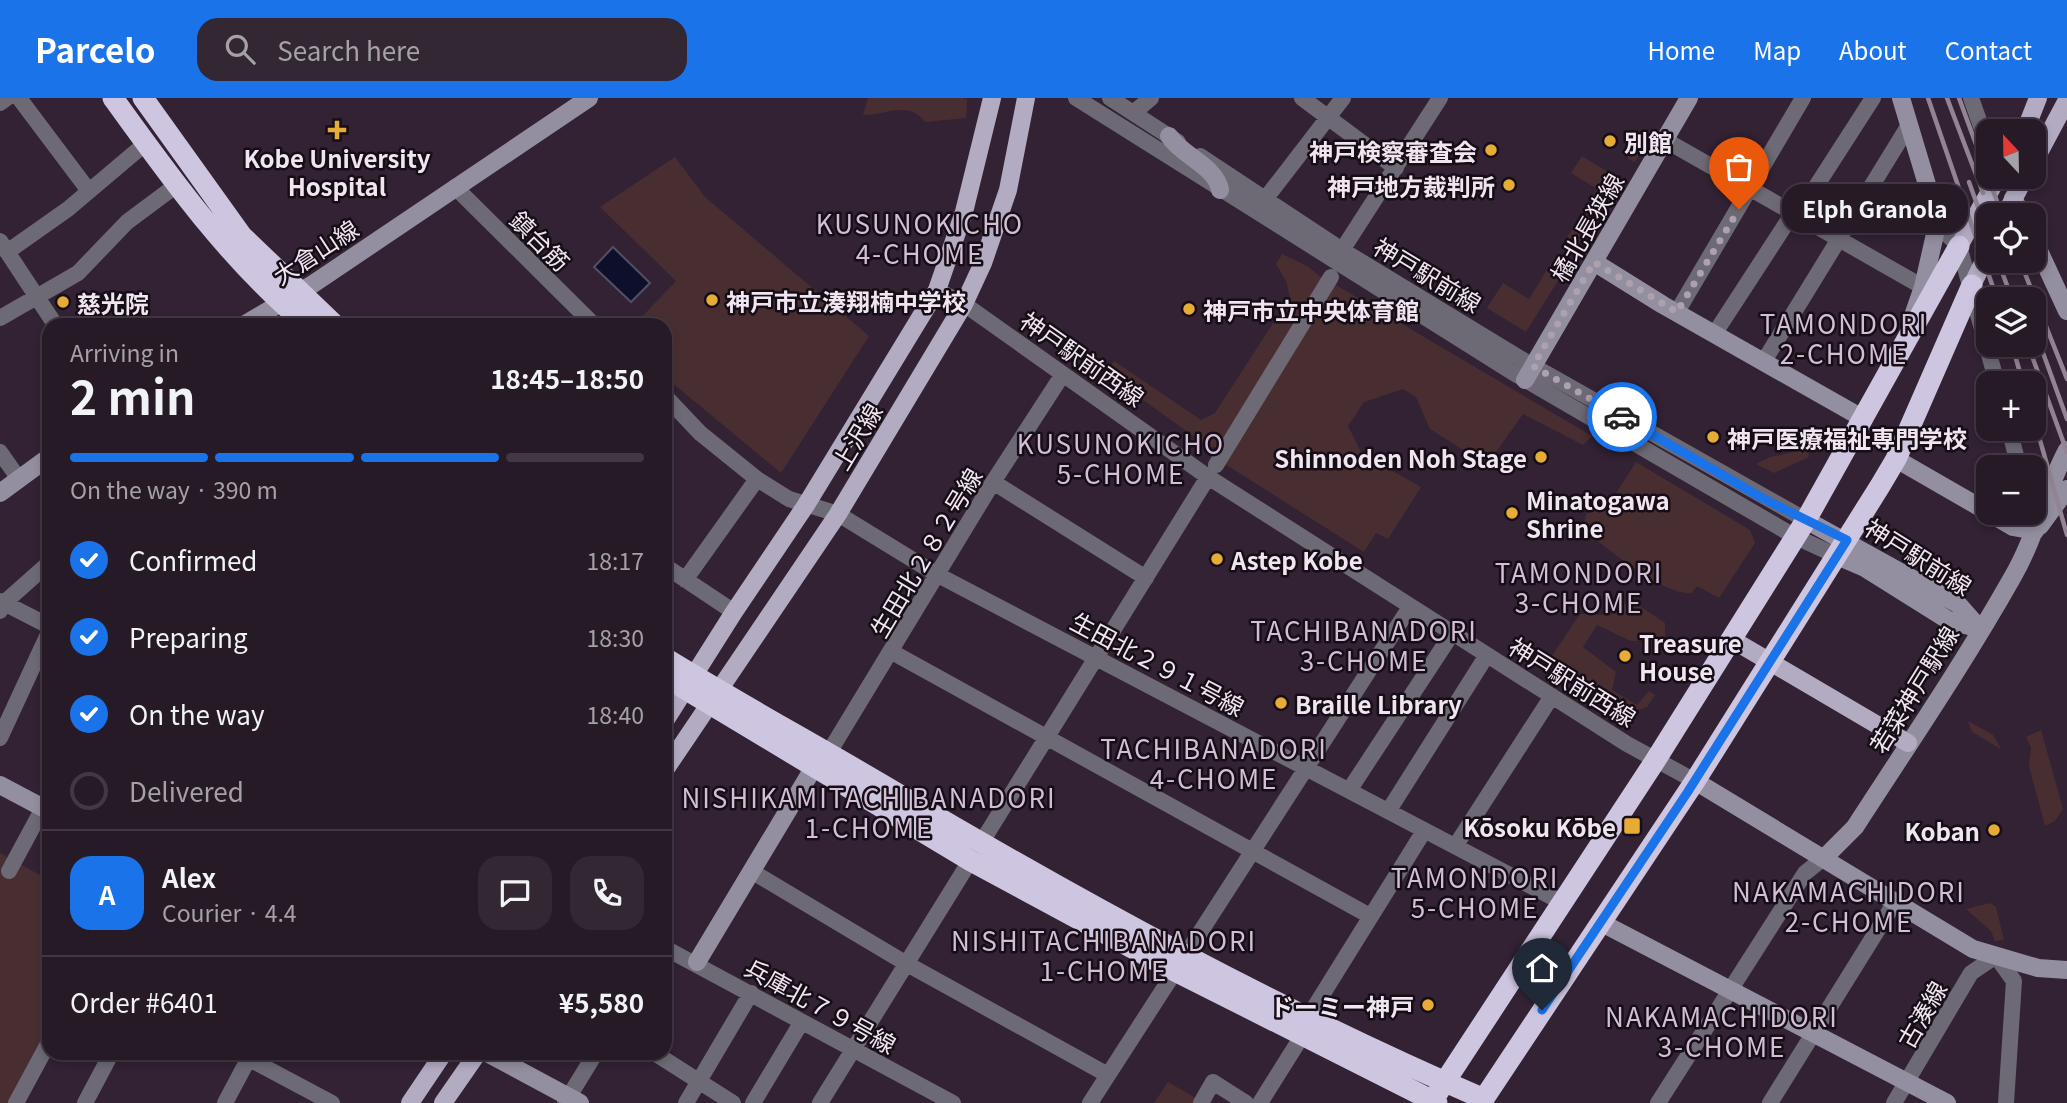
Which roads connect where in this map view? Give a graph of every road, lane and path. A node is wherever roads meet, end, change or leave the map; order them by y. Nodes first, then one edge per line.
1 (7, 98) edge
2 (19, 98) edge
3 (113, 98) edge
4 (144, 98) edge
5 (589, 98) edge
6 (992, 98) edge
7 (1026, 98) edge
8 (1076, 98) edge
9 (1110, 98) edge
10 (1151, 98) edge
11 (1302, 98) edge
12 (1343, 98) edge
13 (1440, 98) edge
14 (1689, 98) edge
15 (1803, 98) edge
16 (1873, 98) edge
17 (1901, 98) edge
18 (1971, 98) edge
19 (2038, 98) edge
20 (2067, 101) edge
21 (0, 103) edge
22 (1133, 113) junction
23 (1327, 118) junction
24 (1978, 119) edge
25 (2030, 119) edge
26 (1909, 125) junction
27 (1169, 136) junction
28 (1665, 140) junction
29 (2046, 140) edge
30 (146, 143) junction
31 (1396, 169) junction
32 (178, 184) junction
33 (455, 187) junction
34 (1752, 188) junction
35 (1991, 189) edge
36 (2018, 189) edge
37 (1220, 190) junction
38 (89, 191) junction
39 (1266, 198) junction
40 (2013, 198) junction
41 (2011, 203) edge
42 (2016, 203) edge
43 (1795, 215) junction
44 (1938, 226) junction
45 (1839, 240) junction
46 (3, 246) edge
47 (1959, 246) junction
48 (1594, 262) junction
49 (1336, 263) junction
50 (2046, 266) edge
51 (1978, 273) edge
52 (1972, 285) junction
53 (1923, 287) junction
54 (937, 290) junction
55 (36, 297) junction
56 (291, 298) junction
57 (964, 304) junction
58 (2067, 311) edge
59 (1677, 312) junction
60 (0, 318) edge
61 (50, 318) edge
62 (256, 318) edge
63 (303, 318) edge
64 (323, 318) edge
65 (587, 318) edge
66 (1715, 333) junction
67 (1904, 340) junction
68 (1764, 361) junction
69 (1994, 371) edge
70 (1529, 373) junction
71 (1063, 374) junction
72 (672, 403) edge
73 (1864, 419) junction
74 (2067, 450) edge
75 (0, 452) edge
76 (1896, 459) junction
77 (42, 462) edge
78 (1212, 471) junction
79 (19, 479) junction
80 (757, 479) junction
81 (993, 482) junction
82 (2067, 489) edge
83 (0, 493) edge
84 (806, 505) junction
85 (1976, 505) edge
86 (838, 514) junction
87 (2010, 525) edge
88 (2033, 525) edge
89 (1800, 528) junction
90 (2035, 531) junction
91 (1842, 548) junction
92 (42, 570) edge
93 (672, 571) edge
94 (936, 574) junction
95 (1146, 579) junction
96 (685, 580) junction
97 (1, 605) edge
98 (1410, 607) junction
99 (733, 612) junction
100 (42, 623) edge
101 (1980, 629) junction
102 (1453, 632) junction
103 (1731, 639) junction
104 (42, 647) edge
105 (892, 652) junction
106 (1486, 655) junction
107 (1097, 657) junction
108 (1769, 662) junction
109 (672, 665) edge
110 (672, 679) edge
111 (690, 683) junction
112 (1552, 696) junction
113 (715, 698) junction
114 (672, 710) edge
115 (1046, 736) junction
116 (0, 738) edge
117 (1908, 743) junction
118 (672, 760) edge
119 (821, 760) junction
120 (1655, 761) junction
121 (1307, 766) junction
122 (1695, 781) junction
123 (0, 785) edge
124 (1350, 789) junction
125 (42, 804) edge
126 (1389, 810) junction
127 (42, 815) edge
128 (1424, 831) junction
129 (1455, 845) junction
130 (1254, 850) junction
131 (976, 852) junction
132 (1825, 857) junction
133 (9, 871) dead end
134 (751, 871) junction
135 (1895, 902) junction
136 (1563, 903) junction
137 (1370, 916) junction
138 (1600, 922) junction
139 (672, 951) edge
140 (1996, 956) junction
141 (696, 962) junction
142 (1181, 962) junction
143 (907, 964) junction
144 (2067, 970) edge
145 (1729, 990) junction
146 (751, 993) junction
147 (802, 1023) junction
148 (1306, 1026) junction
149 (1814, 1033) junction
150 (853, 1049) junction
151 (42, 1055) edge
152 (108, 1060) edge
153 (245, 1060) edge
154 (256, 1060) edge
155 (439, 1060) edge
156 (473, 1060) edge
157 (499, 1060) edge
158 (592, 1060) edge
159 (666, 1060) edge
160 (1108, 1075) junction
161 (699, 1081) junction
162 (1445, 1082) junction
163 (1907, 1082) junction
164 (571, 1101) edge
165 (950, 1102) edge
166 (1434, 1102) edge
167 (1486, 1102) edge
168 (16, 1103) edge
169 (85, 1103) edge
170 (225, 1103) edge
171 (332, 1103) edge
172 (410, 1103) edge
173 (443, 1103) edge
174 (686, 1103) edge
175 (733, 1103) edge
176 (753, 1103) edge
177 (820, 1103) edge
178 (1090, 1103) edge
179 (1201, 1103) edge
180 (1246, 1103) edge
181 (1260, 1103) edge
182 (1658, 1103) edge
183 (1770, 1103) edge
184 (1894, 1103) edge
185 (1947, 1103) edge
186 (2006, 1103) edge

1 - 21 street
2 - 38 street
3 - 30 highway
4 - 56 highway
5 - 33 street, 大倉山線
6 - 54 main road, 上沢線
7 - 57 main road, 上沢線
8 - 37 street, 神戸駅前線
9 - 22 street, 神戸駅前線
10 - 22 street
11 - 23 street
12 - 23 street
13 - 31 street
14 - 28 street, 橘北長狭線
15 - 34 street
16 - 43 street
17 - 26 street
18 - 24 street
19 - 25 main road
20 - 29 main road
22 - 27 street, 神戸駅前線
23 - 31 street
23 - 39 street
26 - 44 street
26 - 45 street
27 - 37 street
27 - 39 street, 神戸駅前線
28 - 34 street
28 - 48 street, 橘北長狭線
30 - 32 highway
30 - 38 street
31 - 49 street
32 - 55 street
32 - 56 highway
33 - 56 street, 大倉山線
33 - 65 street, 鎮台筋
34 - 43 street
34 - 59 street
35 - 47 main road
36 - 40 main road
37 - 49 street, 神戸駅前線
38 - 46 street
39 - 49 street, 神戸駅前線
40 - 41 main road
40 - 42 street
43 - 45 street
43 - 66 street
44 - 47 street
44 - 53 street
45 - 53 street
45 - 68 street
46 - 55 street
47 - 52 street
47 - 67 highway
48 - 59 street
48 - 70 street, 橘北長狭線
49 - 70 street, 神戸駅前線
49 - 78 street
50 - 58 street
51 - 52 main road
52 - 69 street
52 - 76 highway
53 - 67 street
54 - 57 street, 神戸駅前西線
54 - 84 main road, 上沢線
55 - 60 street
55 - 61 street
56 - 62 street, 大倉山線
56 - 63 highway
56 - 64 highway
57 - 71 street, 神戸駅前西線
57 - 86 main road, 上沢線
59 - 66 street
66 - 68 street
67 - 73 highway
68 - 73 street
70 - 89 street, 神戸駅前線
71 - 78 street, 神戸駅前西線
71 - 81 street, 生田北２８２号線
72 - 80 street
73 - 89 highway
74 - 90 street
75 - 79 street
76 - 85 street
76 - 91 highway
77 - 79 street
78 - 95 street
78 - 98 street, 神戸駅前西線
79 - 83 street
80 - 84 street
80 - 96 street
81 - 94 street, 生田北２８２号線
81 - 95 street
82 - 90 street
84 - 86 street, 生田北２９１号線
84 - 99 main road, 上沢線
86 - 94 street, 生田北２９１号線
86 - 113 main road, 上沢線
87 - 90 street
88 - 90 street
89 - 91 street, 神戸駅前線
89 - 103 highway
90 - 101 street, 若菜神戸駅線
91 - 101 street, 神戸駅前線
91 - 108 highway
92 - 97 street
93 - 96 street
94 - 105 street, 生田北２８２号線
94 - 107 street, 生田北２９１号線
95 - 107 street
96 - 99 street
97 - 100 street
98 - 102 street, 神戸駅前西線
98 - 121 street
99 - 111 main road, 上沢線
101 - 117 street, 若菜神戸駅線
102 - 106 street, 神戸駅前西線
102 - 124 street
103 - 108 main road
103 - 120 highway
104 - 116 street
105 - 115 street
105 - 119 street, 生田北２８２号線
106 - 112 street, 神戸駅前西線
106 - 126 street
107 - 115 street
107 - 121 street, 生田北２９１号線
108 - 117 main road
108 - 122 highway
109 - 111 highway
110 - 111 highway
111 - 113 highway
111 - 114 main road, 上沢線
112 - 120 street, 神戸駅前西線
112 - 129 street
113 - 118 main road, 上沢線
113 - 119 highway
115 - 130 street
115 - 131 street
117 - 132 street, 若菜神戸駅線
119 - 131 highway
119 - 134 street
120 - 122 street, 神戸駅前西線
120 - 136 highway
121 - 124 street, 生田北２９１号線
121 - 130 street
122 - 132 street, 神戸駅前西線
122 - 138 highway
123 - 125 street
124 - 126 street, 生田北２９１号線
126 - 128 street, 生田北２９１号線
127 - 133 street
128 - 129 street, 生田北２９１号線
128 - 137 street
129 - 136 street, 生田北２９１号線
130 - 137 street
130 - 142 street
131 - 142 highway
131 - 143 street
132 - 135 street, 神戸駅前西線
132 - 145 street
134 - 141 street
134 - 143 street
135 - 140 street, 神戸駅前西線
135 - 149 street
136 - 162 highway
137 - 148 street
138 - 145 street
138 - 167 highway
139 - 141 street, 兵庫北７９号線
140 - 144 street, 神戸駅前西線
140 - 163 street, 古湊線
140 - 186 street
141 - 146 street, 兵庫北７９号線
142 - 148 highway
142 - 160 street
143 - 150 street
143 - 160 street
145 - 149 street
145 - 182 street
146 - 147 street, 兵庫北７９号線
146 - 161 street
147 - 150 street, 兵庫北７９号線
147 - 176 street
148 - 162 highway
148 - 166 highway
148 - 181 street
149 - 163 street
149 - 183 street
150 - 165 street, 兵庫北７９号線
150 - 177 street
151 - 168 street
152 - 169 street
153 - 170 street
154 - 171 street
155 - 172 main road
156 - 173 main road
157 - 164 street
158 - 164 street
159 - 161 street
160 - 178 street
161 - 174 street
161 - 175 street
162 - 166 highway
162 - 167 highway
163 - 184 street, 古湊線
163 - 185 street
179 - 180 street

